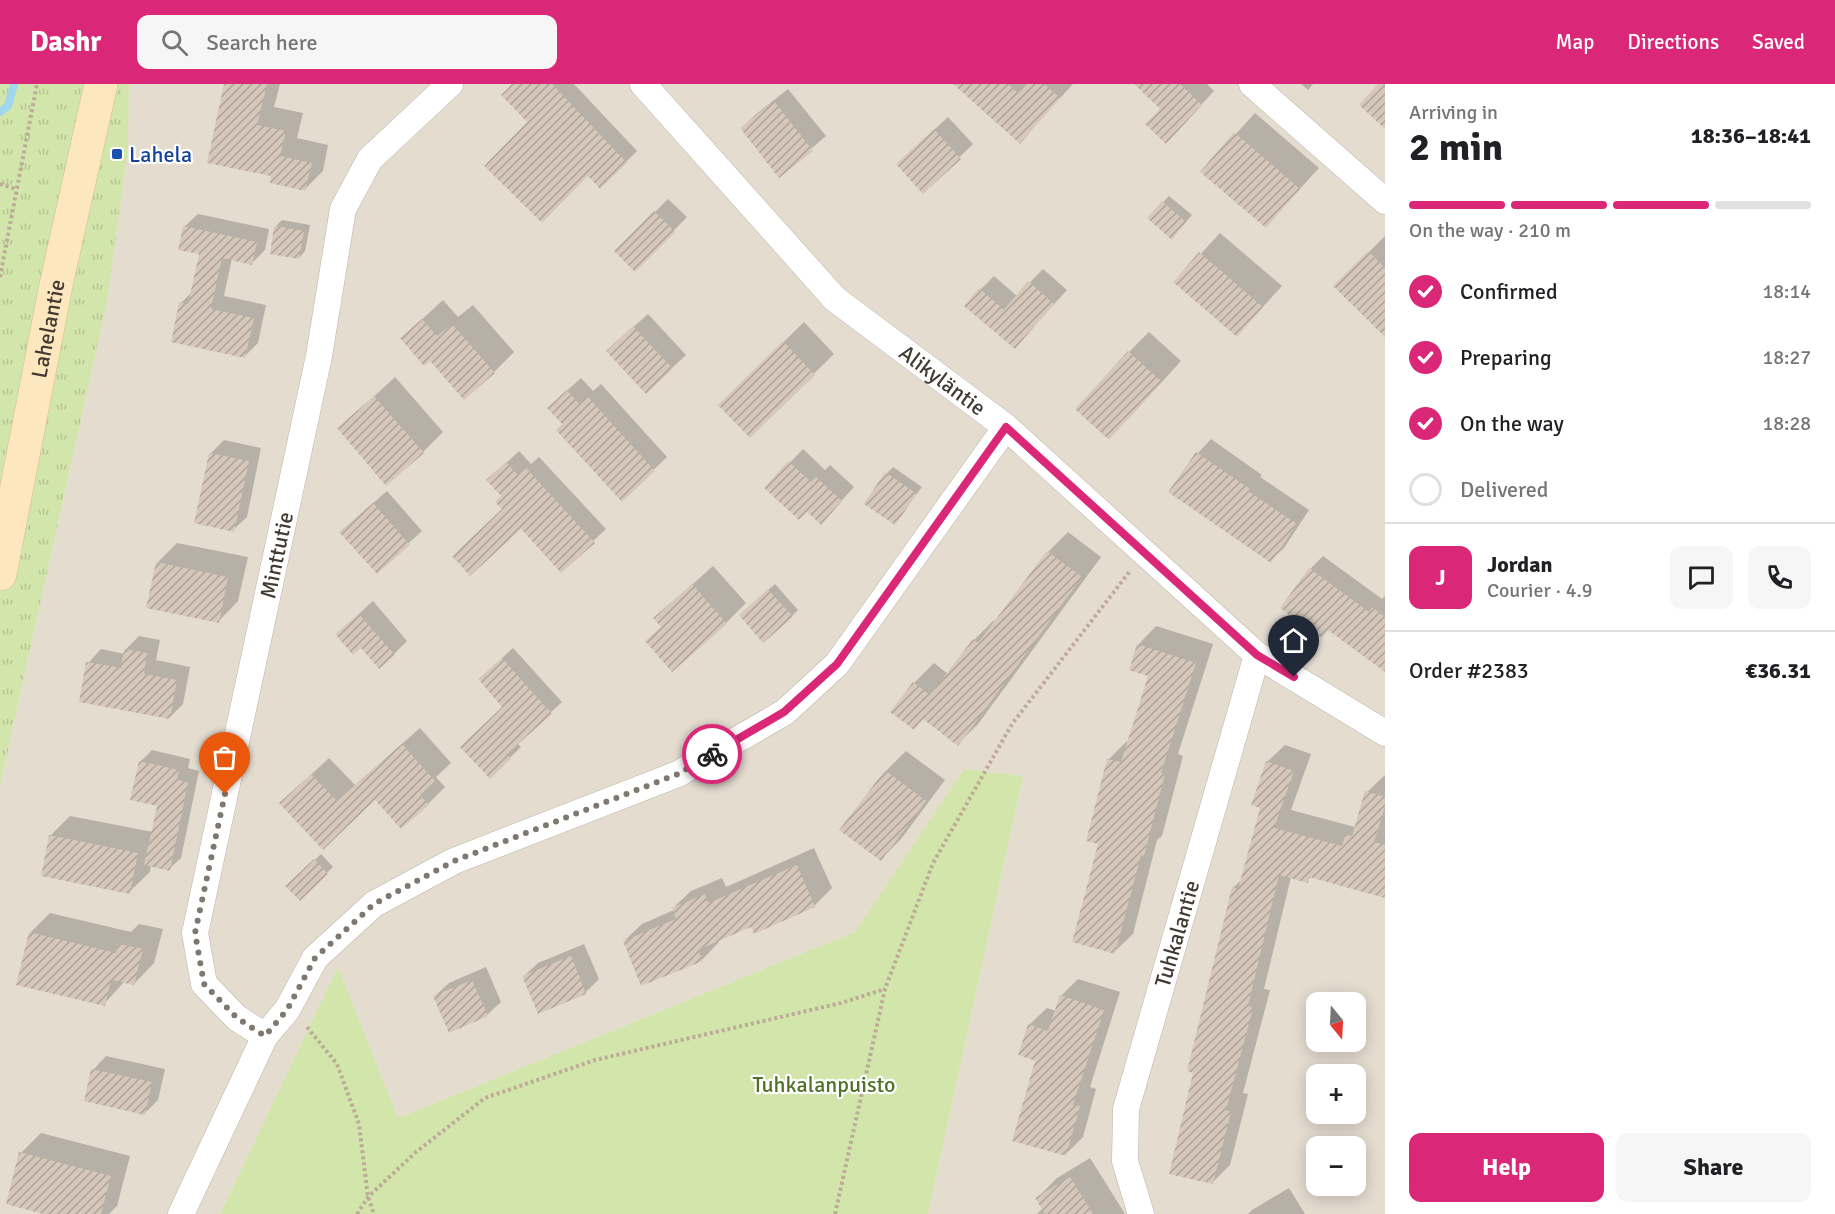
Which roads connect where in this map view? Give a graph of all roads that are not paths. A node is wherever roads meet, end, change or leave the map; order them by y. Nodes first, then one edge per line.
1 (100, 84) edge
2 (450, 84) edge
3 (643, 84) edge
4 (1252, 84) edge
5 (1385, 201) edge
6 (1006, 427) junction
7 (0, 574) edge
8 (1257, 655) junction
9 (1385, 733) edge
10 (265, 1036) junction
11 (181, 1214) edge
12 (1141, 1214) edge

1 - 7 main road, Lahelantie
2 - 10 street, Minttutie
3 - 6 street, Alikyläntie
4 - 5 street
6 - 8 street, Alikyläntie
6 - 10 street
8 - 9 street, Alikyläntie
8 - 12 street, Tuhkalantie
10 - 11 street

